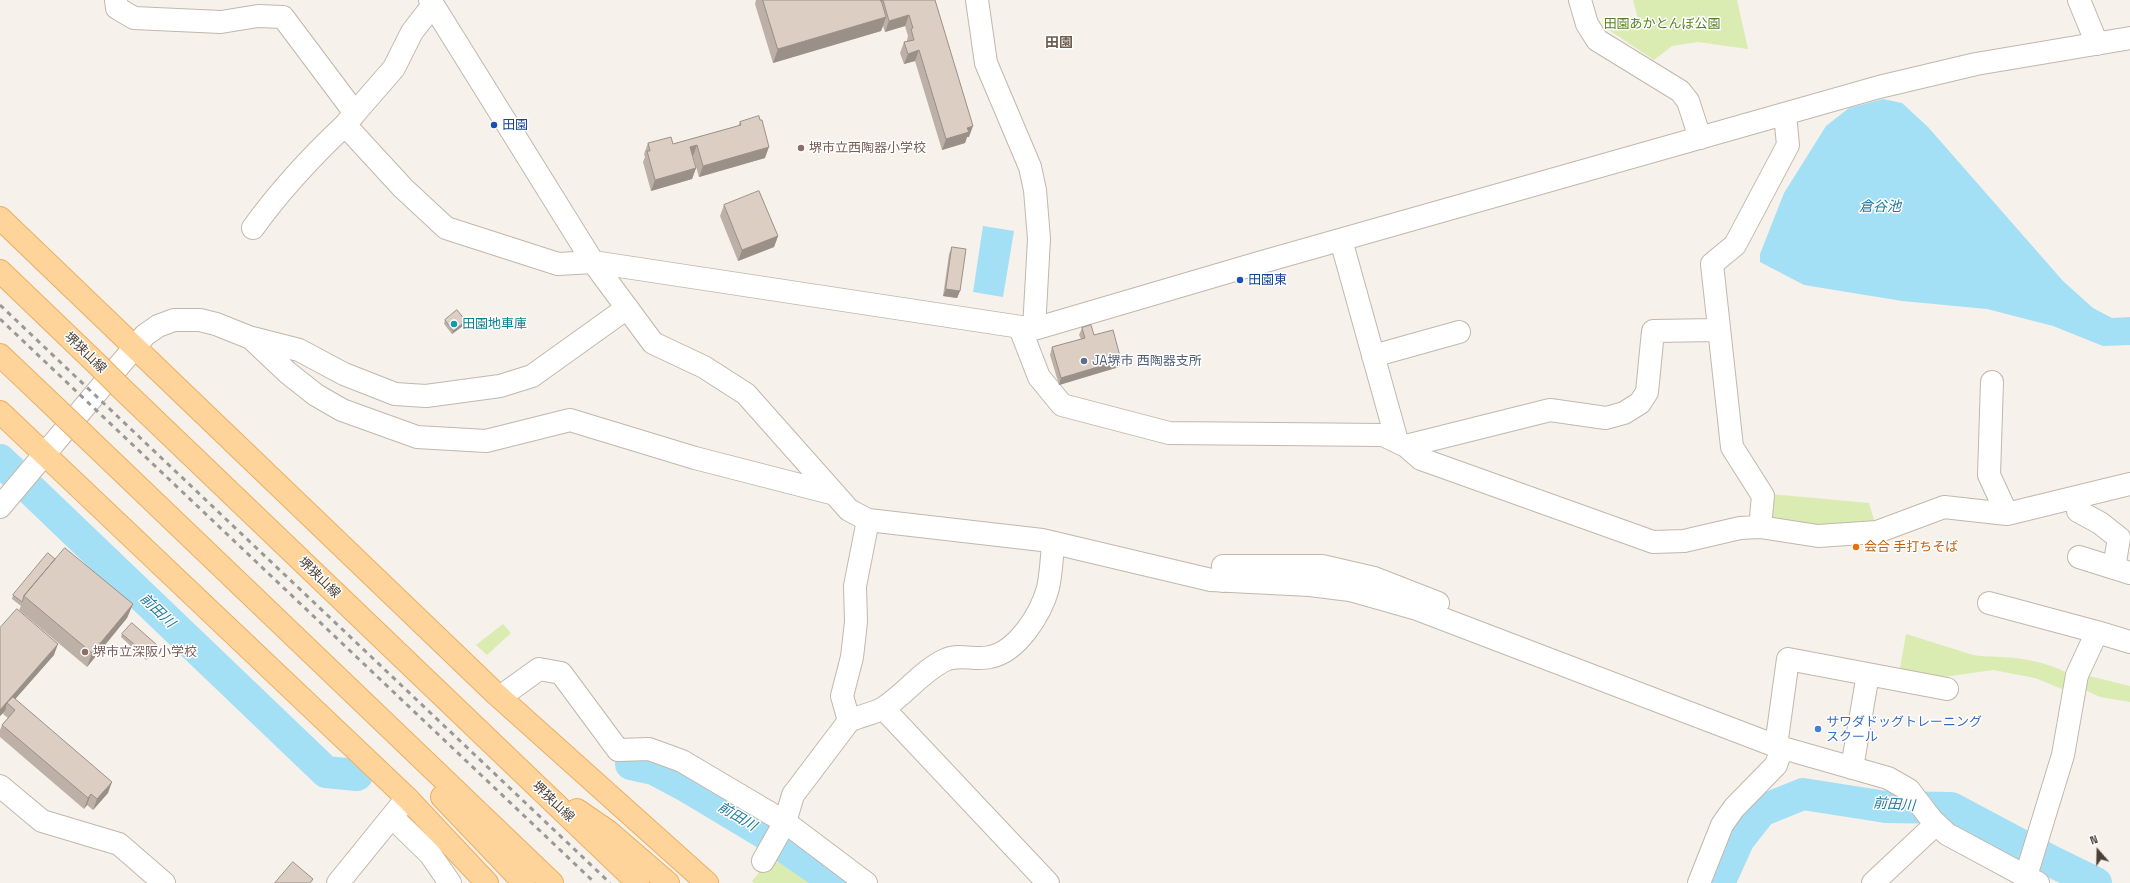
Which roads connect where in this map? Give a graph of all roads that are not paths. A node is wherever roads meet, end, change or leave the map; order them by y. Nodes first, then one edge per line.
1 (116, 0) edge
2 (977, 0) edge
3 (1580, 0) edge
4 (2079, 0) edge
5 (431, 3) edge
6 (2130, 38) edge
7 (2097, 44) junction
8 (1785, 114) junction
9 (350, 119) junction
10 (1700, 138) junction
11 (0, 218) edge
12 (253, 228) dead end
13 (1341, 240) junction
14 (593, 262) junction
15 (0, 271) edge
16 (627, 308) junction
17 (1027, 329) junction
18 (1718, 330) junction
19 (1459, 332) dead end
20 (251, 338) junction
21 (134, 347) junction
22 (0, 355) edge
23 (1373, 356) junction
24 (1992, 382) dead end
25 (0, 412) edge
26 (1401, 443) junction
27 (37, 462) junction
28 (2130, 484) edge
29 (835, 494) junction
30 (4, 498) edge
31 (2076, 498) junction
32 (2007, 514) junction
33 (868, 520) junction
34 (1760, 527) junction
35 (1054, 543) junction
36 (2079, 557) dead end
37 (2122, 570) edge
38 (1990, 603) dead end
39 (2097, 632) junction
40 (2130, 642) edge
41 (300, 643) junction
42 (1868, 674) junction
43 (1947, 689) dead end
44 (500, 697) junction
45 (884, 709) junction
46 (849, 721) junction
47 (1779, 747) junction
48 (1852, 768) junction
49 (520, 771) junction
50 (0, 786) edge
51 (407, 798) junction
52 (392, 817) junction
53 (784, 822) junction
54 (1934, 822) junction
55 (765, 856) dead end
56 (2032, 880) edge
57 (164, 883) edge
58 (338, 883) edge
59 (450, 883) edge
60 (487, 883) edge
61 (524, 883) edge
62 (552, 883) edge
63 (638, 883) edge
64 (668, 883) edge
65 (707, 883) edge
66 (866, 883) edge
67 (1048, 883) edge
68 (1699, 883) edge
69 (1873, 883) edge

1 - 9 street
2 - 17 street
3 - 10 street
4 - 7 street
5 - 9 street
5 - 14 street
6 - 7 street
7 - 8 street
8 - 10 street
8 - 18 street
9 - 12 street
9 - 14 street
10 - 13 street
11 - 21 main road
13 - 17 street
13 - 23 street
14 - 16 street
14 - 17 street
15 - 49 main road, 堺狭山線, bridge
16 - 20 street
16 - 29 street
17 - 26 street
18 - 26 street
18 - 34 street
19 - 23 street
20 - 21 street
20 - 29 street
21 - 27 street
21 - 44 main road
22 - 41 main road, bridge
23 - 26 street
24 - 32 street
25 - 27 main road
26 - 34 street
27 - 30 street
27 - 51 main road
28 - 31 street
29 - 33 street
31 - 32 street
31 - 37 street
32 - 34 street
33 - 35 street
33 - 46 street
35 - 45 street
35 - 47 street
36 - 37 street
38 - 39 street
39 - 40 street
39 - 56 street
41 - 61 main road
41 - 62 main road
42 - 43 street
42 - 47 street
42 - 48 street
44 - 53 street
44 - 65 main road
45 - 46 street
45 - 67 street
46 - 53 street
47 - 48 street
47 - 68 street
48 - 54 street
49 - 63 main road, 堺狭山線
49 - 64 main road
50 - 57 street
51 - 52 street
51 - 60 main road
52 - 58 street
52 - 59 street
53 - 55 street
53 - 66 street
54 - 56 street
54 - 69 street

